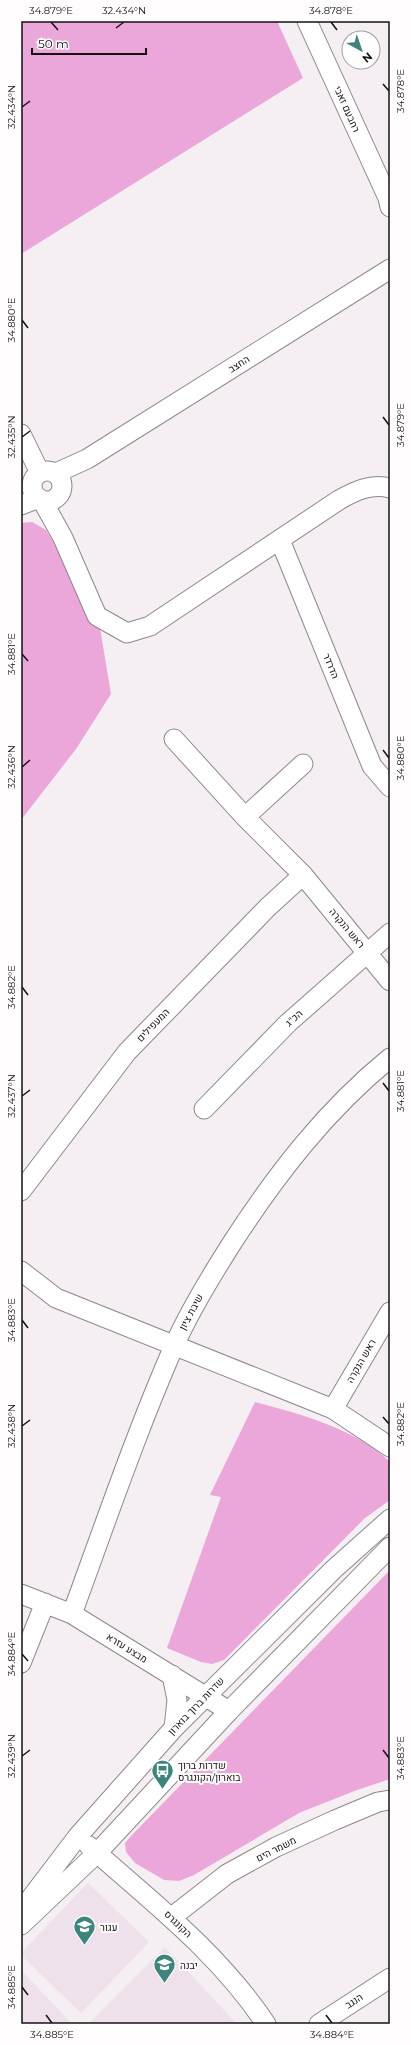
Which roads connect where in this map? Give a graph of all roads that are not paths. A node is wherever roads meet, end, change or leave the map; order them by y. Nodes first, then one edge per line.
1 (307, 21) edge
2 (389, 202) edge
3 (390, 269) edge
4 (21, 434) edge
5 (44, 488) edge
6 (390, 488) edge
7 (21, 505) edge
8 (280, 540) junction
9 (174, 740) dead end
10 (303, 764) dead end
11 (390, 787) edge
12 (245, 817) junction
13 (303, 875) junction
14 (390, 933) edge
15 (368, 953) junction
16 (390, 981) edge
17 (390, 1058) edge
18 (204, 1109) dead end
19 (21, 1191) edge
20 (21, 1271) edge
21 (390, 1312) edge
22 (174, 1345) junction
23 (333, 1409) junction
24 (390, 1447) edge
25 (390, 1519) edge
26 (390, 1547) edge
27 (21, 1594) edge
28 (45, 1603) junction
29 (72, 1614) junction
30 (21, 1663) edge
31 (172, 1675) junction
32 (205, 1696) junction
33 (230, 1710) junction
34 (174, 1728) junction
35 (390, 1800) edge
36 (78, 1836) junction
37 (97, 1853) junction
38 (21, 1911) edge
39 (172, 1917) junction
40 (21, 1925) edge
41 (390, 1978) edge
42 (266, 2024) edge
43 (319, 2024) edge

1 - 2 street, רחבעם זאבי
3 - 5 street, החצב
4 - 5 street
5 - 7 street, החצב
5 - 8 street
6 - 8 street
8 - 11 street, הדרדר
9 - 12 street, ראש הנקרה
10 - 12 street
12 - 13 street, ראש הנקרה
13 - 15 street, ראש הנקרה
13 - 19 street, המעפילים
14 - 15 street, הכ"ג
15 - 16 street, ראש הנקרה
15 - 18 street, הכ"ג
17 - 22 street, שיבת ציון
20 - 22 street
21 - 23 street, ראש הנקרה
22 - 23 street
22 - 29 street, שיבת ציון
23 - 24 street
25 - 32 street, שדרות ברוך בוארון
26 - 33 street
27 - 28 street, מבצע עזרא
28 - 29 street, מבצע עזרא
28 - 30 street
29 - 31 street, מבצע עזרא
31 - 32 street, מבצע עזרא
31 - 34 street
32 - 33 street, מבצע עזרא
32 - 34 street, שדרות ברוך בוארון
33 - 37 street
34 - 36 street, שדרות ברוך בוארון
35 - 39 street, משמר הים
36 - 37 street, הקונגרס
36 - 38 street, שדרות ברוך בוארון
37 - 39 street, הקונגרס
37 - 40 street
39 - 42 street, הקונגרס
41 - 43 street, הנגב

